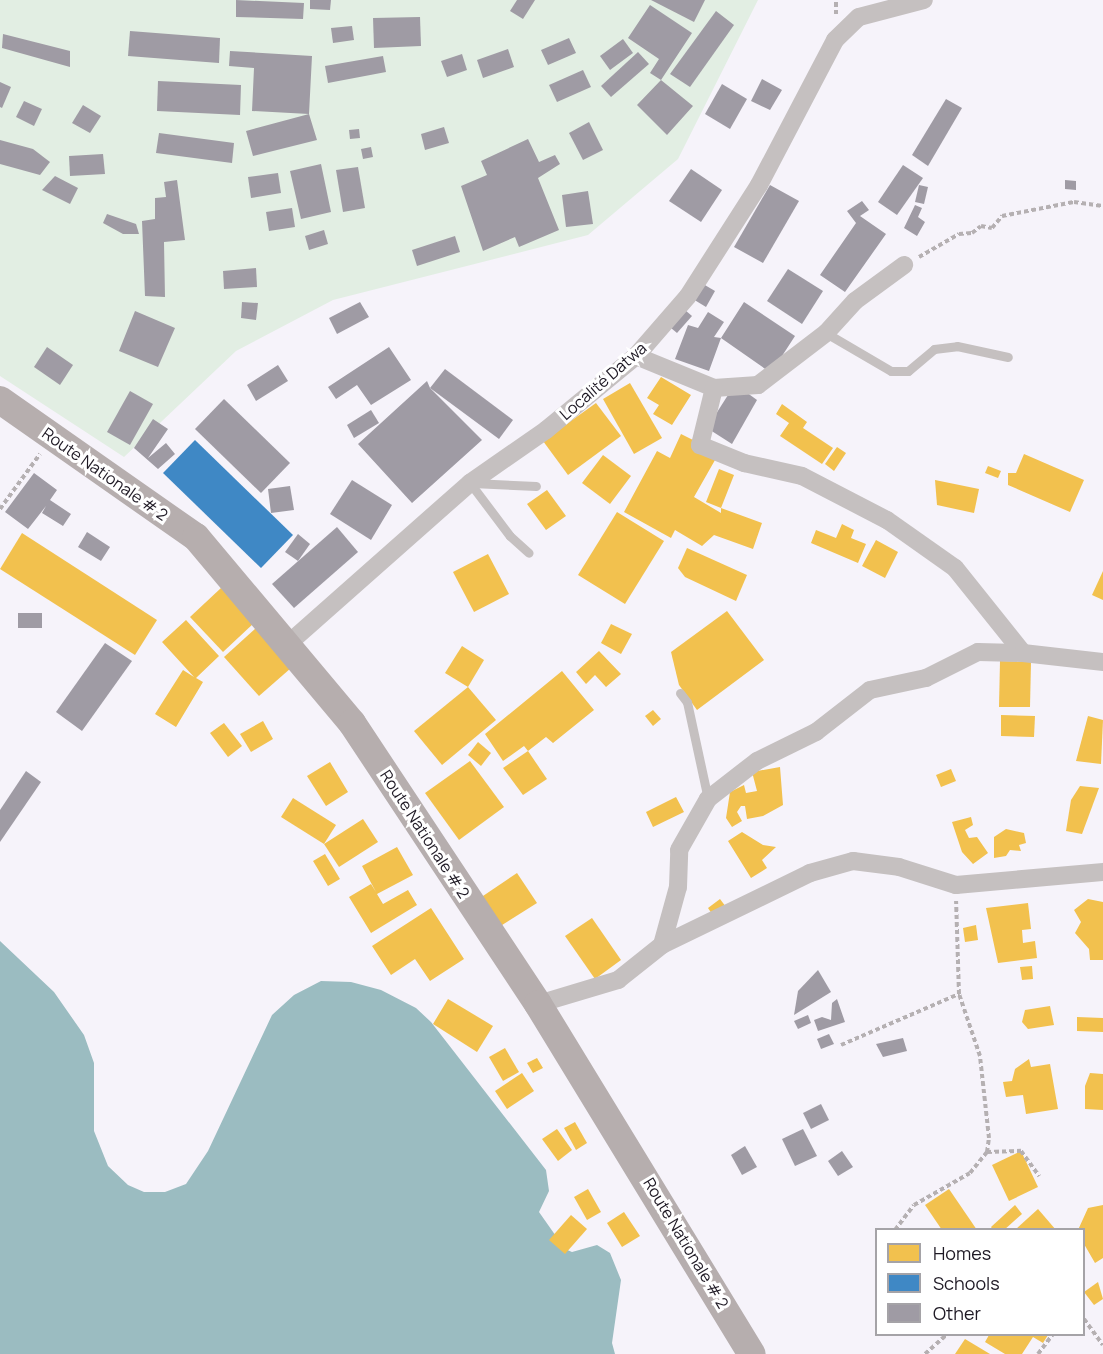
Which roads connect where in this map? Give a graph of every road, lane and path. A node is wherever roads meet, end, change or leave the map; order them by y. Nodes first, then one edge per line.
1 (924, 0) edge
2 (1103, 206) edge
3 (904, 265) joint
4 (826, 333) junction
5 (636, 356) junction
6 (1008, 357) dead end
7 (714, 388) junction
8 (0, 400) edge
9 (52, 437) junction
10 (470, 483) junction
11 (536, 486) dead end
12 (0, 509) edge
13 (529, 554) dead end
14 (289, 643) junction
15 (1023, 653) junction
16 (1103, 662) edge
17 (680, 693) dead end
18 (708, 799) junction
19 (1103, 872) edge
20 (956, 885) junction
21 (662, 945) junction
22 (959, 994) junction
23 (538, 1004) junction
24 (841, 1045) dead end
25 (987, 1152) junction
26 (1039, 1176) dead end
27 (897, 1228) edge
28 (1085, 1322) edge
29 (946, 1336) edge
30 (1052, 1336) edge
31 (1103, 1345) edge
32 (752, 1354) edge
33 (926, 1354) edge
34 (1038, 1354) edge

1 - 5 street, Localité Datwa
2 - 3 path
3 - 4 street
4 - 6 lane
4 - 7 street
5 - 7 street
5 - 10 street, Localité Datwa
7 - 15 street
8 - 9 main road, Route Nationale # 2
9 - 12 path
9 - 14 main road, Route Nationale # 2
10 - 11 lane
10 - 13 lane
10 - 14 street, Localité Datwa
14 - 23 main road, Route Nationale # 2
15 - 16 street
15 - 18 street
17 - 18 lane
18 - 21 street
19 - 20 street
20 - 21 street
20 - 22 path
21 - 23 street
22 - 24 path
22 - 25 path
23 - 32 main road, Route Nationale # 2
25 - 26 path
25 - 27 path
28 - 31 path
29 - 33 path
30 - 34 path

